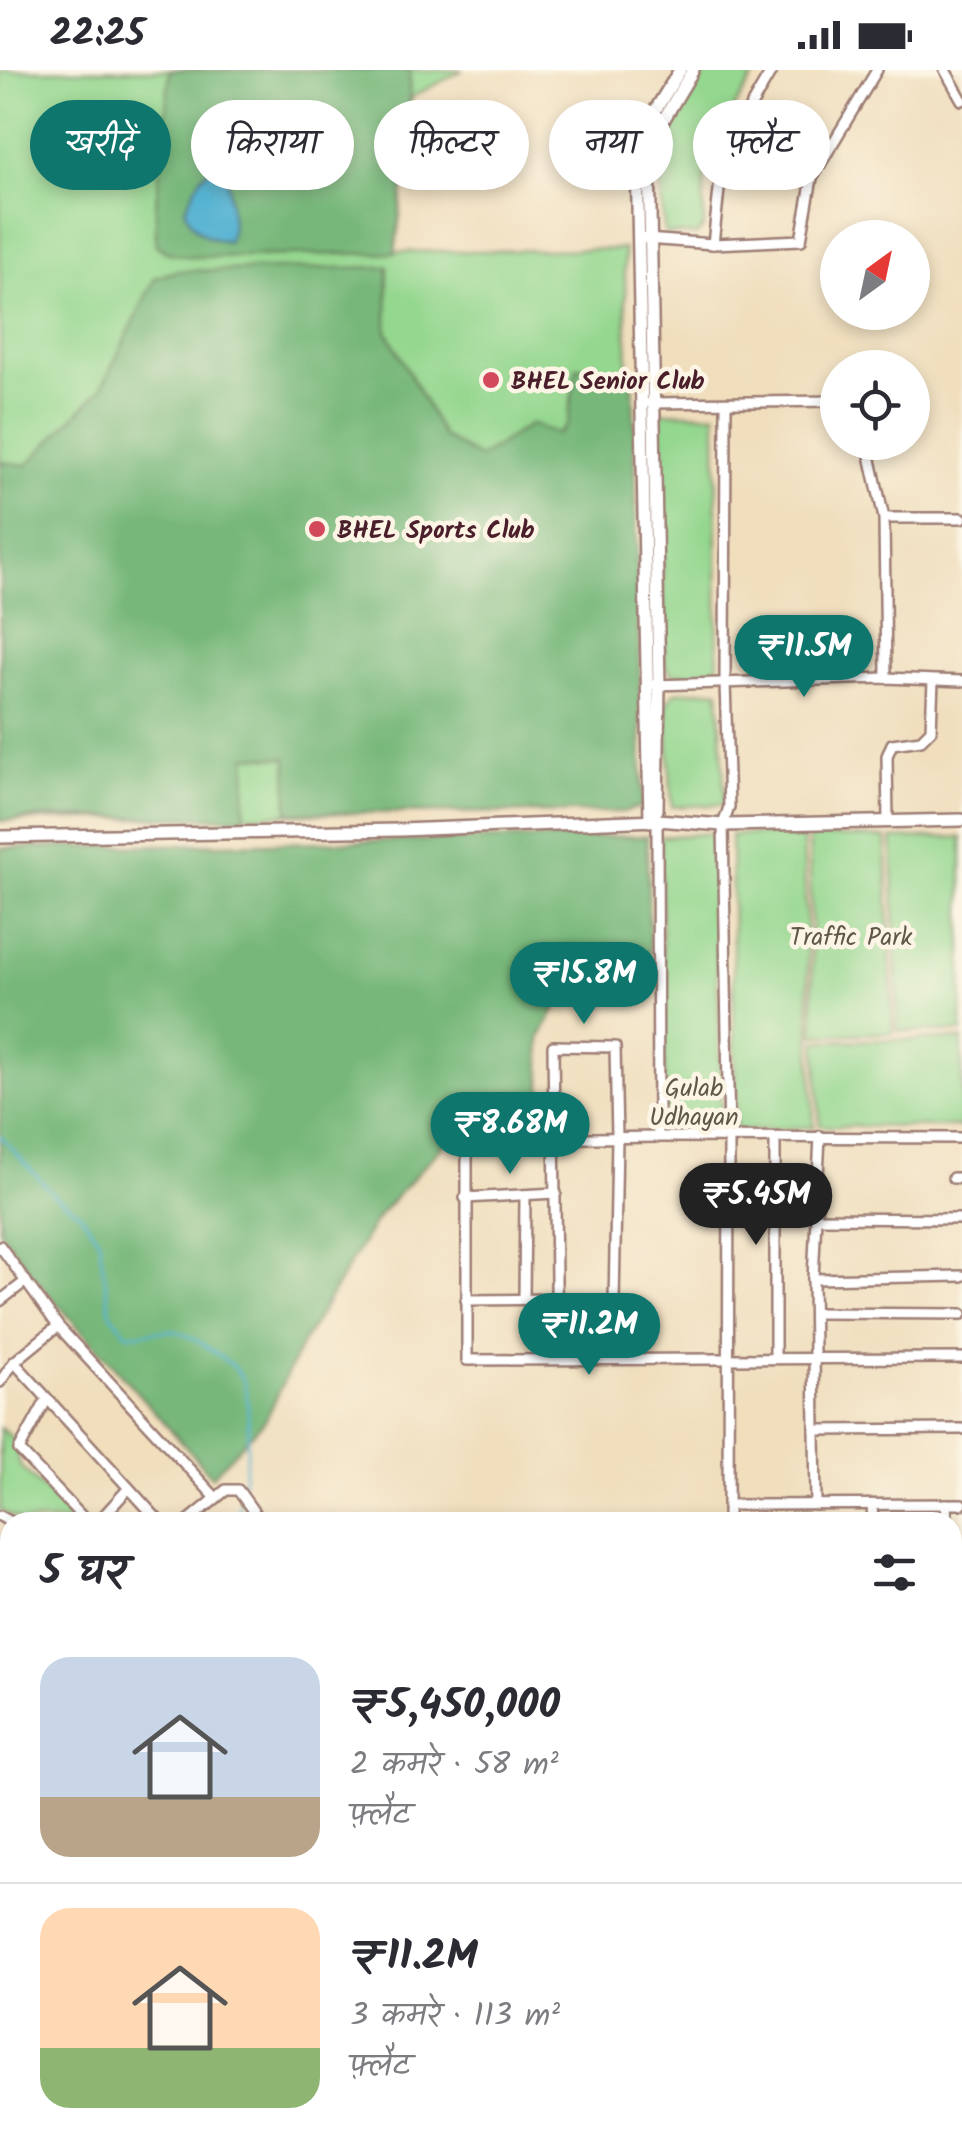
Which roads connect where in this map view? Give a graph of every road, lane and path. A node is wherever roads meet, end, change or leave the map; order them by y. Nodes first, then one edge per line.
1 (680, 70) edge
2 (694, 70) edge
3 (772, 70) edge
4 (877, 70) edge
5 (945, 70) edge
6 (962, 100) edge
7 (645, 239) junction
8 (713, 244) junction
9 (820, 401) edge
10 (648, 403) junction
11 (726, 403) junction
12 (871, 460) edge
13 (884, 518) junction
14 (962, 518) edge
15 (886, 678) junction
16 (933, 680) junction
17 (962, 680) edge
18 (725, 683) junction
19 (653, 685) junction
20 (653, 820) junction
21 (962, 820) edge
22 (888, 822) junction
23 (723, 824) junction
24 (0, 837) edge
25 (658, 1136) junction
26 (820, 1136) junction
27 (729, 1137) junction
28 (617, 1138) junction
29 (962, 1138) edge
30 (775, 1139) junction
31 (555, 1140) junction
32 (556, 1194) junction
33 (525, 1196) junction
34 (466, 1198) junction
35 (815, 1218) junction
36 (962, 1219) edge
37 (0, 1246) edge
38 (962, 1276) edge
39 (813, 1279) junction
40 (26, 1282) junction
41 (524, 1299) junction
42 (556, 1299) junction
43 (466, 1300) junction
44 (0, 1301) edge
45 (814, 1313) junction
46 (962, 1314) edge
47 (58, 1326) junction
48 (729, 1357) junction
49 (557, 1358) junction
50 (774, 1358) junction
51 (814, 1358) junction
52 (962, 1358) edge
53 (614, 1359) junction
54 (14, 1362) junction
55 (0, 1382) edge
56 (46, 1401) junction
57 (962, 1429) edge
58 (815, 1430) junction
59 (128, 1489) junction
60 (215, 1497) junction
61 (946, 1504) junction
62 (962, 1504) edge
63 (729, 1505) junction
64 (816, 1505) junction
65 (872, 1506) junction
66 (78, 1512) edge
67 (107, 1512) edge
68 (150, 1512) edge
69 (198, 1512) edge
70 (254, 1512) edge
71 (729, 1512) edge
72 (872, 1512) edge
73 (946, 1512) edge

1 - 7 main road
2 - 7 main road
3 - 8 street
4 - 8 street
5 - 6 street
7 - 8 street
7 - 10 main road
9 - 11 street
10 - 11 street
10 - 19 main road
11 - 18 street
12 - 13 street
13 - 14 street
13 - 15 street
15 - 16 street
15 - 18 street
16 - 17 street
16 - 22 street
18 - 19 street
18 - 23 street
19 - 20 main road
20 - 23 main road
20 - 24 main road
20 - 25 street
21 - 22 main road
22 - 23 main road
23 - 27 street
25 - 27 street
25 - 28 street
26 - 29 street
26 - 30 street
26 - 35 street
27 - 30 street
27 - 48 street
28 - 31 street
28 - 31 street
28 - 53 street
30 - 50 street
31 - 32 street
31 - 34 street
32 - 33 street
32 - 42 street
33 - 34 street
33 - 41 street
34 - 43 street
35 - 36 street
35 - 39 street
37 - 40 street
38 - 39 street
39 - 45 street
40 - 44 street
40 - 47 street
41 - 42 street
41 - 43 street
42 - 49 street
43 - 49 street
45 - 46 street
45 - 51 street
47 - 54 street
47 - 60 street
48 - 50 street
48 - 53 street
48 - 63 street
49 - 53 street
50 - 51 street
51 - 52 street
51 - 58 street
54 - 55 street
54 - 56 street
56 - 59 street
56 - 66 street
57 - 58 street
58 - 64 street
59 - 67 street
59 - 68 street
60 - 69 street
60 - 70 street
61 - 62 street
61 - 65 street
61 - 73 street
63 - 64 street
63 - 71 street
64 - 65 street
65 - 72 street

